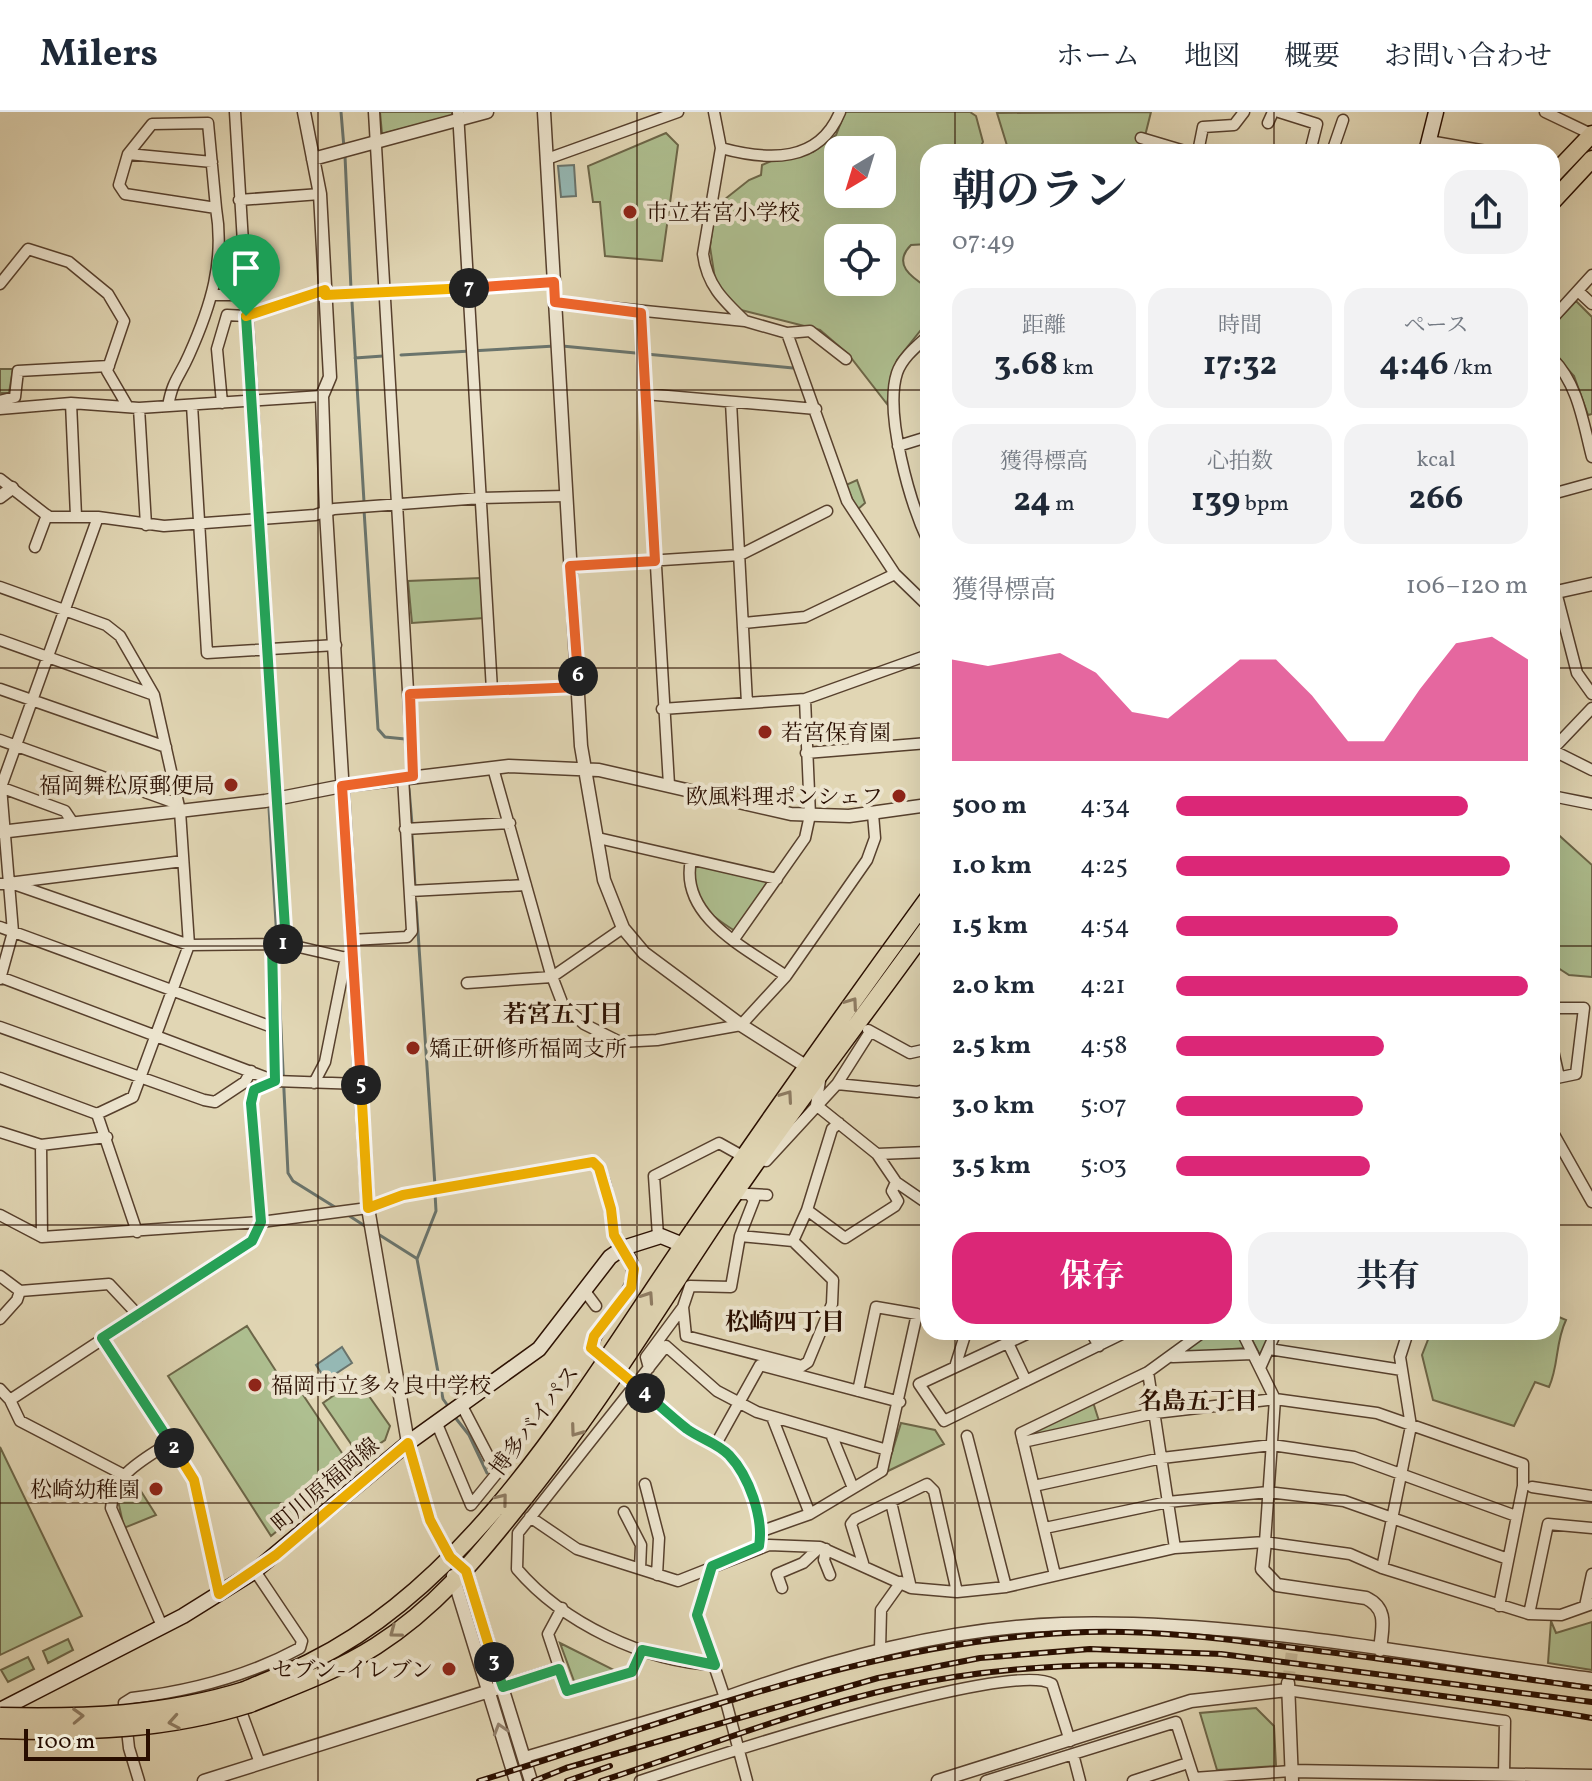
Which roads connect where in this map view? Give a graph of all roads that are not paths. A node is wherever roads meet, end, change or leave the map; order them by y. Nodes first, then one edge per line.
1 (235, 112) edge
2 (304, 112) edge
3 (374, 112) edge
4 (487, 112) edge
5 (544, 112) edge
6 (678, 112) edge
7 (714, 112) edge
8 (840, 112) edge
9 (1244, 112) edge
10 (1436, 112) edge
11 (1545, 112) edge
12 (458, 116) edge
13 (1273, 116) edge
14 (208, 118) edge
15 (1343, 120) dead end
16 (1592, 134) edge
17 (1141, 138) dead end
18 (375, 141) junction
19 (1161, 144) edge
20 (1200, 144) edge
21 (1312, 144) edge
22 (1335, 144) edge
23 (1428, 144) edge
24 (721, 148) junction
25 (128, 154) junction
26 (313, 159) junction
27 (547, 159) junction
28 (212, 162) junction
29 (1560, 164) edge
30 (1589, 165) edge
31 (1560, 168) edge
32 (320, 194) junction
33 (1560, 194) edge
34 (239, 200) junction
35 (216, 208) junction
36 (1592, 275) edge
37 (554, 282) junction
38 (0, 283) edge
39 (466, 288) junction
40 (1578, 291) junction
41 (325, 292) junction
42 (385, 292) junction
43 (213, 295) junction
44 (244, 295) junction
45 (555, 302) junction
46 (1592, 304) edge
47 (1560, 310) edge
48 (641, 313) junction
49 (246, 316) junction
50 (745, 321) junction
51 (787, 333) junction
52 (920, 345) edge
53 (846, 359) dead end
54 (109, 366) junction
55 (1560, 366) edge
56 (645, 394) junction
57 (322, 396) junction
58 (250, 399) junction
59 (0, 401) edge
60 (731, 402) junction
61 (71, 403) junction
62 (222, 403) junction
63 (192, 405) junction
64 (168, 406) junction
65 (134, 408) junction
66 (0, 409) edge
67 (816, 409) junction
68 (1588, 422) edge
69 (920, 439) edge
70 (898, 446) junction
71 (1592, 457) edge
72 (0, 479) edge
73 (1592, 483) edge
74 (12, 488) junction
75 (1560, 492) edge
76 (566, 496) junction
77 (0, 497) edge
78 (481, 498) junction
79 (396, 505) junction
80 (827, 511) dead end
81 (326, 512) junction
82 (47, 515) junction
83 (76, 516) junction
84 (920, 516) edge
85 (98, 517) junction
86 (258, 520) junction
87 (199, 523) junction
88 (146, 525) junction
89 (35, 547) dead end
90 (740, 555) junction
91 (655, 561) junction
92 (570, 566) junction
93 (895, 574) junction
94 (1592, 584) edge
95 (0, 587) edge
96 (1560, 592) edge
97 (920, 598) edge
98 (64, 611) junction
99 (1560, 614) edge
100 (744, 623) junction
101 (0, 640) edge
102 (336, 645) junction
103 (265, 650) junction
104 (46, 656) junction
105 (920, 658) edge
106 (578, 687) junction
107 (0, 689) edge
108 (492, 690) junction
109 (410, 694) junction
110 (1592, 694) edge
111 (154, 695) junction
112 (805, 699) junction
113 (31, 700) junction
114 (747, 703) junction
115 (1592, 708) edge
116 (662, 709) junction
117 (0, 740) edge
118 (1560, 742) edge
119 (920, 744) edge
120 (16, 746) junction
121 (166, 747) junction
122 (806, 753) junction
123 (1560, 754) edge
124 (493, 768) junction
125 (584, 768) junction
126 (1592, 770) edge
127 (408, 776) junction
128 (669, 785) junction
129 (342, 786) junction
130 (0, 787) edge
131 (275, 796) junction
132 (1560, 798) edge
133 (1592, 804) edge
134 (920, 806) edge
135 (179, 807) junction
136 (873, 814) junction
137 (810, 815) junction
138 (73, 823) junction
139 (510, 823) junction
140 (405, 829) junction
141 (2, 832) edge
142 (598, 838) junction
143 (691, 860) junction
144 (183, 861) junction
145 (777, 879) junction
146 (6, 884) edge
147 (526, 885) junction
148 (410, 891) junction
149 (920, 911) edge
150 (0, 927) edge
151 (623, 928) junction
152 (13, 932) junction
153 (734, 939) junction
154 (351, 940) junction
155 (920, 940) edge
156 (272, 944) junction
157 (286, 944) junction
158 (189, 945) junction
159 (349, 958) junction
160 (786, 976) junction
161 (552, 977) junction
162 (0, 978) edge
163 (467, 983) dead end
164 (171, 990) junction
165 (1560, 1008) edge
166 (741, 1025) junction
167 (0, 1027) edge
168 (272, 1027) junction
169 (865, 1028) junction
170 (155, 1035) junction
171 (920, 1051) edge
172 (251, 1071) junction
173 (822, 1075) junction
174 (1560, 1077) edge
175 (0, 1078) edge
176 (141, 1078) junction
177 (275, 1081) junction
178 (314, 1083) junction
179 (360, 1084) junction
180 (920, 1091) edge
181 (816, 1105) junction
182 (97, 1114) junction
183 (839, 1123) junction
184 (0, 1132) edge
185 (107, 1137) junction
186 (41, 1145) junction
187 (1560, 1145) edge
188 (920, 1152) edge
189 (877, 1154) junction
190 (744, 1157) junction
191 (766, 1161) dead end
192 (896, 1182) junction
193 (742, 1194) junction
194 (767, 1195) dead end
195 (920, 1198) edge
196 (1590, 1198) edge
197 (368, 1208) junction
198 (807, 1210) junction
199 (0, 1215) edge
200 (261, 1222) junction
201 (137, 1232) junction
202 (658, 1236) junction
203 (740, 1236) junction
204 (42, 1237) junction
205 (793, 1241) junction
206 (683, 1245) junction
207 (623, 1248) junction
208 (0, 1276) edge
209 (584, 1290) junction
210 (20, 1291) junction
211 (596, 1306) dead end
212 (683, 1307) junction
213 (139, 1316) junction
214 (0, 1319) edge
215 (102, 1338) junction
216 (963, 1340) edge
217 (1014, 1340) edge
218 (1096, 1340) edge
219 (1111, 1340) edge
220 (1193, 1340) edge
221 (1246, 1340) edge
222 (1273, 1340) edge
223 (1405, 1340) edge
224 (1008, 1343) junction
225 (1099, 1346) junction
226 (1269, 1349) junction
227 (1253, 1354) junction
228 (1173, 1357) junction
229 (605, 1362) junction
230 (955, 1367) junction
231 (649, 1368) junction
232 (1260, 1368) junction
233 (1402, 1370) junction
234 (619, 1372) junction
235 (1148, 1372) junction
236 (904, 1378) junction
237 (1026, 1381) junction
238 (919, 1384) junction
239 (636, 1385) junction
240 (0, 1389) edge
241 (858, 1391) junction
242 (1275, 1399) junction
243 (10, 1400) junction
244 (738, 1402) junction
245 (900, 1402) junction
246 (462, 1406) junction
247 (1155, 1413) junction
248 (772, 1417) junction
249 (437, 1424) junction
250 (1411, 1426) junction
251 (831, 1434) junction
252 (967, 1436) dead end
253 (170, 1442) junction
254 (1023, 1442) junction
255 (408, 1443) junction
256 (716, 1444) junction
257 (1272, 1445) junction
258 (887, 1450) junction
259 (1162, 1458) junction
260 (1401, 1472) junction
261 (122, 1474) junction
262 (645, 1484) dead end
263 (1034, 1486) junction
264 (1532, 1487) dead end
265 (853, 1488) junction
266 (1268, 1492) junction
267 (1592, 1496) edge
268 (891, 1502) junction
269 (1168, 1502) junction
270 (624, 1512) dead end
271 (810, 1514) junction
272 (1516, 1516) junction
273 (530, 1517) junction
274 (1392, 1518) junction
275 (1045, 1528) junction
276 (1592, 1528) edge
277 (762, 1531) junction
278 (1265, 1542) junction
279 (759, 1546) junction
280 (823, 1548) junction
281 (1175, 1548) junction
282 (450, 1557) junction
283 (1508, 1559) junction
284 (863, 1563) junction
285 (712, 1566) junction
286 (1382, 1568) junction
287 (640, 1569) junction
288 (255, 1571) junction
289 (1592, 1574) edge
290 (657, 1575) junction
291 (830, 1575) dead end
292 (1055, 1575) junction
293 (460, 1577) junction
294 (906, 1585) junction
295 (1006, 1587) junction
296 (782, 1588) dead end
297 (957, 1592) junction
298 (219, 1594) junction
299 (1588, 1605) edge
300 (1499, 1606) junction
301 (562, 1608) junction
302 (1529, 1614) junction
303 (162, 1626) junction
304 (642, 1650) junction
305 (880, 1650) junction
306 (1380, 1650) junction
307 (715, 1665) junction
308 (559, 1669) junction
309 (230, 1679) junction
310 (1592, 1679) edge
311 (503, 1687) junction
312 (1287, 1687) junction
313 (488, 1692) junction
314 (248, 1697) junction
315 (725, 1698) junction
316 (0, 1713) edge
317 (0, 1730) edge
318 (1070, 1741) junction
319 (737, 1750) junction
320 (1073, 1754) junction
321 (525, 1757) junction
322 (260, 1763) junction
323 (1188, 1763) junction
324 (1504, 1774) junction
325 (1292, 1776) edge
326 (1592, 1776) edge
327 (1194, 1780) edge
328 (139, 1781) edge
329 (204, 1781) edge
330 (516, 1781) edge
331 (531, 1781) edge
332 (640, 1781) edge
333 (747, 1781) edge
334 (938, 1781) edge
335 (986, 1781) edge
336 (1080, 1781) edge
337 (1133, 1781) edge

1 - 34 street
2 - 26 street
3 - 18 street
4 - 12 street
5 - 27 street
6 - 27 street
7 - 24 street
8 - 24 street
9 - 20 street
10 - 23 main road
11 - 16 street
12 - 18 street
12 - 39 street
13 - 21 street
14 - 25 street
14 - 28 street
15 - 22 street
16 - 29 highway
17 - 19 street
18 - 26 street
18 - 42 street
24 - 50 street
25 - 28 street
25 - 35 street
26 - 32 street
27 - 37 street
28 - 35 street
30 - 31 street
30 - 33 highway
32 - 34 street
32 - 41 street
34 - 44 street
35 - 43 street
36 - 40 street
37 - 39 street
37 - 45 street
38 - 54 street
39 - 42 street
39 - 78 street
40 - 46 street
40 - 47 street
41 - 42 street
41 - 49 street
41 - 57 street
42 - 79 street
43 - 44 street
43 - 64 street
44 - 49 street
45 - 48 street
45 - 76 street
48 - 50 street
48 - 56 street
49 - 58 street
49 - 62 street
50 - 51 street
51 - 53 street
51 - 67 street
52 - 70 street
54 - 59 street
54 - 65 street
55 - 68 street
56 - 60 street
56 - 91 street
57 - 58 street
57 - 81 street
58 - 62 street
58 - 86 street
60 - 67 street
60 - 90 street
61 - 65 street
61 - 66 street
61 - 83 street
62 - 63 street
63 - 64 street
63 - 87 street
64 - 65 street
65 - 88 street
67 - 93 street
68 - 71 street
69 - 70 street
70 - 84 street
72 - 74 street
73 - 75 street
74 - 77 street
74 - 82 street
76 - 78 street
76 - 92 street
78 - 79 street
78 - 108 street
79 - 81 street
79 - 109 street
80 - 90 street
81 - 86 street
81 - 102 street
82 - 83 street
82 - 89 street
83 - 85 street
85 - 88 street
85 - 98 street
86 - 87 street
86 - 103 street
87 - 88 street
87 - 103 street
90 - 91 street
90 - 100 street
91 - 92 street
91 - 116 street
92 - 106 street
93 - 97 street
93 - 100 street
94 - 96 street
95 - 98 street
98 - 104 street
98 - 111 street
99 - 110 street
100 - 114 street
101 - 104 street
102 - 103 street
102 - 129 street
103 - 131 street
104 - 111 street
104 - 113 street
105 - 112 street
106 - 108 street
106 - 125 street
107 - 113 street
108 - 109 street
109 - 127 street
111 - 121 street
112 - 114 street
112 - 122 street
113 - 120 street
113 - 121 street
114 - 116 street
115 - 118 street
116 - 128 street
117 - 120 street
119 - 122 street
120 - 130 street
120 - 135 street
121 - 135 street
122 - 137 street
123 - 126 street
124 - 125 street
124 - 127 street
124 - 139 street
125 - 128 street
125 - 142 street
127 - 129 street
127 - 140 street
128 - 137 street
129 - 131 street
129 - 154 street
130 - 138 street
130 - 141 street
131 - 135 street
131 - 157 street
132 - 133 street
134 - 136 street
135 - 138 street
135 - 144 street
136 - 137 street
136 - 160 street
137 - 145 street
138 - 141 street
139 - 140 street
139 - 147 street
140 - 148 street
141 - 146 street
142 - 143 street
142 - 151 street
143 - 145 street
143 - 153 street
144 - 146 street
144 - 158 street
145 - 153 street
146 - 152 street
146 - 158 street
147 - 148 street
147 - 161 street
148 - 154 street
173 -> 149 highway, 博多バイパス
150 - 152 street
151 - 161 street
151 - 166 street
152 - 162 street
152 - 164 street
153 - 160 street
154 - 159 street
155 - 169 highway, 博多バイパス
156 - 157 street
156 - 158 street
156 - 168 street
157 - 159 street
158 - 164 street
159 - 178 street
159 - 179 street
160 - 166 street
161 - 163 street
161 - 166 street
162 - 170 street
164 - 168 street
164 - 170 street
165 - 174 street
166 - 173 street
167 - 176 street
168 - 177 street
169 - 171 street
169 - 173 highway, 博多バイパス
170 - 172 street
170 - 176 street
172 - 176 street
172 - 177 street
173 - 180 street
173 - 181 street
173 - 181 street
190 -> 173 highway, 博多バイパス
173 - 193 highway, 博多バイパス
175 - 182 street
176 - 182 street
177 - 178 street
177 - 200 street
178 - 179 street
179 - 197 street
181 - 183 street
181 - 191 street
182 - 185 street
183 - 189 street
183 - 198 street
184 - 186 street
185 - 186 street
185 - 201 street
186 - 204 street
187 - 196 street
188 - 189 street
189 - 192 street
190 - 202 street
190 - 206 highway, 博多バイパス
192 - 195 street
192 - 198 street
193 - 194 street
193 - 203 street
193 - 234 highway, 博多バイパス
197 - 200 street
197 - 207 street
197 - 255 street
198 - 205 street
199 - 204 street
200 - 201 street
200 - 213 street
201 - 204 street
202 - 206 main road
202 - 207 main road, 町川原福岡線
203 - 205 street
203 - 212 street
205 - 212 street
229 -> 206 highway, 博多バイパス
207 - 209 main road, 町川原福岡線
207 - 229 street
208 - 210 street
209 - 211 street
209 - 246 main road, 町川原福岡線
210 - 213 street
210 - 214 street
212 - 231 street
213 - 215 street
215 - 243 street
215 - 253 street
216 - 230 street
217 - 224 street
218 - 225 street
219 - 225 street
220 - 228 street
221 - 227 street
222 - 226 street
223 - 233 street
224 - 230 street
224 - 237 street
225 - 237 street
226 - 232 street
226 - 233 street
227 - 228 street
227 - 232 street
228 - 235 street
229 - 234 street
282 -> 229 highway, 博多バイパス
230 - 238 street
231 - 239 street
231 - 244 street
232 - 242 street
233 - 250 street
234 - 239 street
234 -> 293 highway, 博多バイパス
235 - 247 street
235 - 254 street
236 - 238 street
236 - 241 street
236 - 245 street
237 - 238 street
239 - 256 street
239 - 273 street
240 - 243 street
241 - 244 street
241 - 245 street
242 - 247 street
242 - 250 street
242 - 257 street
243 - 261 street
244 - 248 street
244 - 256 street
245 - 258 street
246 - 249 main road, 町川原福岡線
246 - 249 street
247 - 254 street
247 - 259 street
248 - 251 street
248 - 271 street
249 - 255 main road, 町川原福岡線
250 - 260 street
250 - 272 street
251 - 258 street
251 - 265 street
252 - 295 street
253 - 261 street
253 - 298 street
254 - 263 street
255 - 282 street
255 - 288 main road, 町川原福岡線
256 - 277 street
257 - 259 street
257 - 260 street
257 - 266 street
258 - 265 street
259 - 263 street
259 - 269 street
260 - 272 street
260 - 274 street
261 - 303 street
262 - 290 street
263 - 275 street
264 - 267 street
265 - 271 street
266 - 269 street
266 - 274 street
266 - 278 street
268 - 284 street
268 - 294 street
268 - 297 street
269 - 275 street
269 - 281 street
270 - 287 street
271 - 277 street
272 - 283 street
273 - 287 street
273 - 301 street
274 - 283 street
274 - 286 street
275 - 292 street
276 - 302 street
277 - 279 street
278 - 281 street
278 - 286 street
278 - 306 street
279 - 280 street
279 - 285 street
280 - 284 street
280 - 291 street
280 - 296 street
281 - 292 street
282 - 293 street
282 - 314 highway, 博多バイパス
283 - 300 street
284 - 294 street
285 - 290 street
285 - 307 street
286 - 300 street
287 - 290 street
288 - 298 main road, 町川原福岡線
288 - 309 street
289 - 299 street
292 - 295 street
293 - 311 street
293 - 313 street
293 -> 314 highway, 博多バイパス
294 - 297 street
294 - 305 street
295 - 297 street
298 - 303 main road, 町川原福岡線
299 - 302 street
300 - 302 street
301 - 304 street
301 - 308 street
303 - 316 main road, 町川原福岡線
304 - 307 street
304 - 308 street
305 - 306 street
305 - 315 street
306 - 310 street
307 - 315 street
308 - 311 street
309 - 322 street
309 - 328 street
311 - 313 street
311 - 321 street
312 - 318 street
312 - 324 street
312 - 325 street
313 - 322 street
330 -> 313 street
316 -> 314 highway, 博多バイパス, bridge
314 -> 317 highway, 博多バイパス, bridge
315 - 319 street
315 - 321 street
318 - 319 street
318 - 334 street
319 - 332 street
319 - 333 street
320 - 323 street
320 - 335 street
320 - 336 street
321 - 331 street
322 - 329 street
323 - 327 street
323 - 337 street
324 - 325 street
324 - 326 street
325 - 327 street

